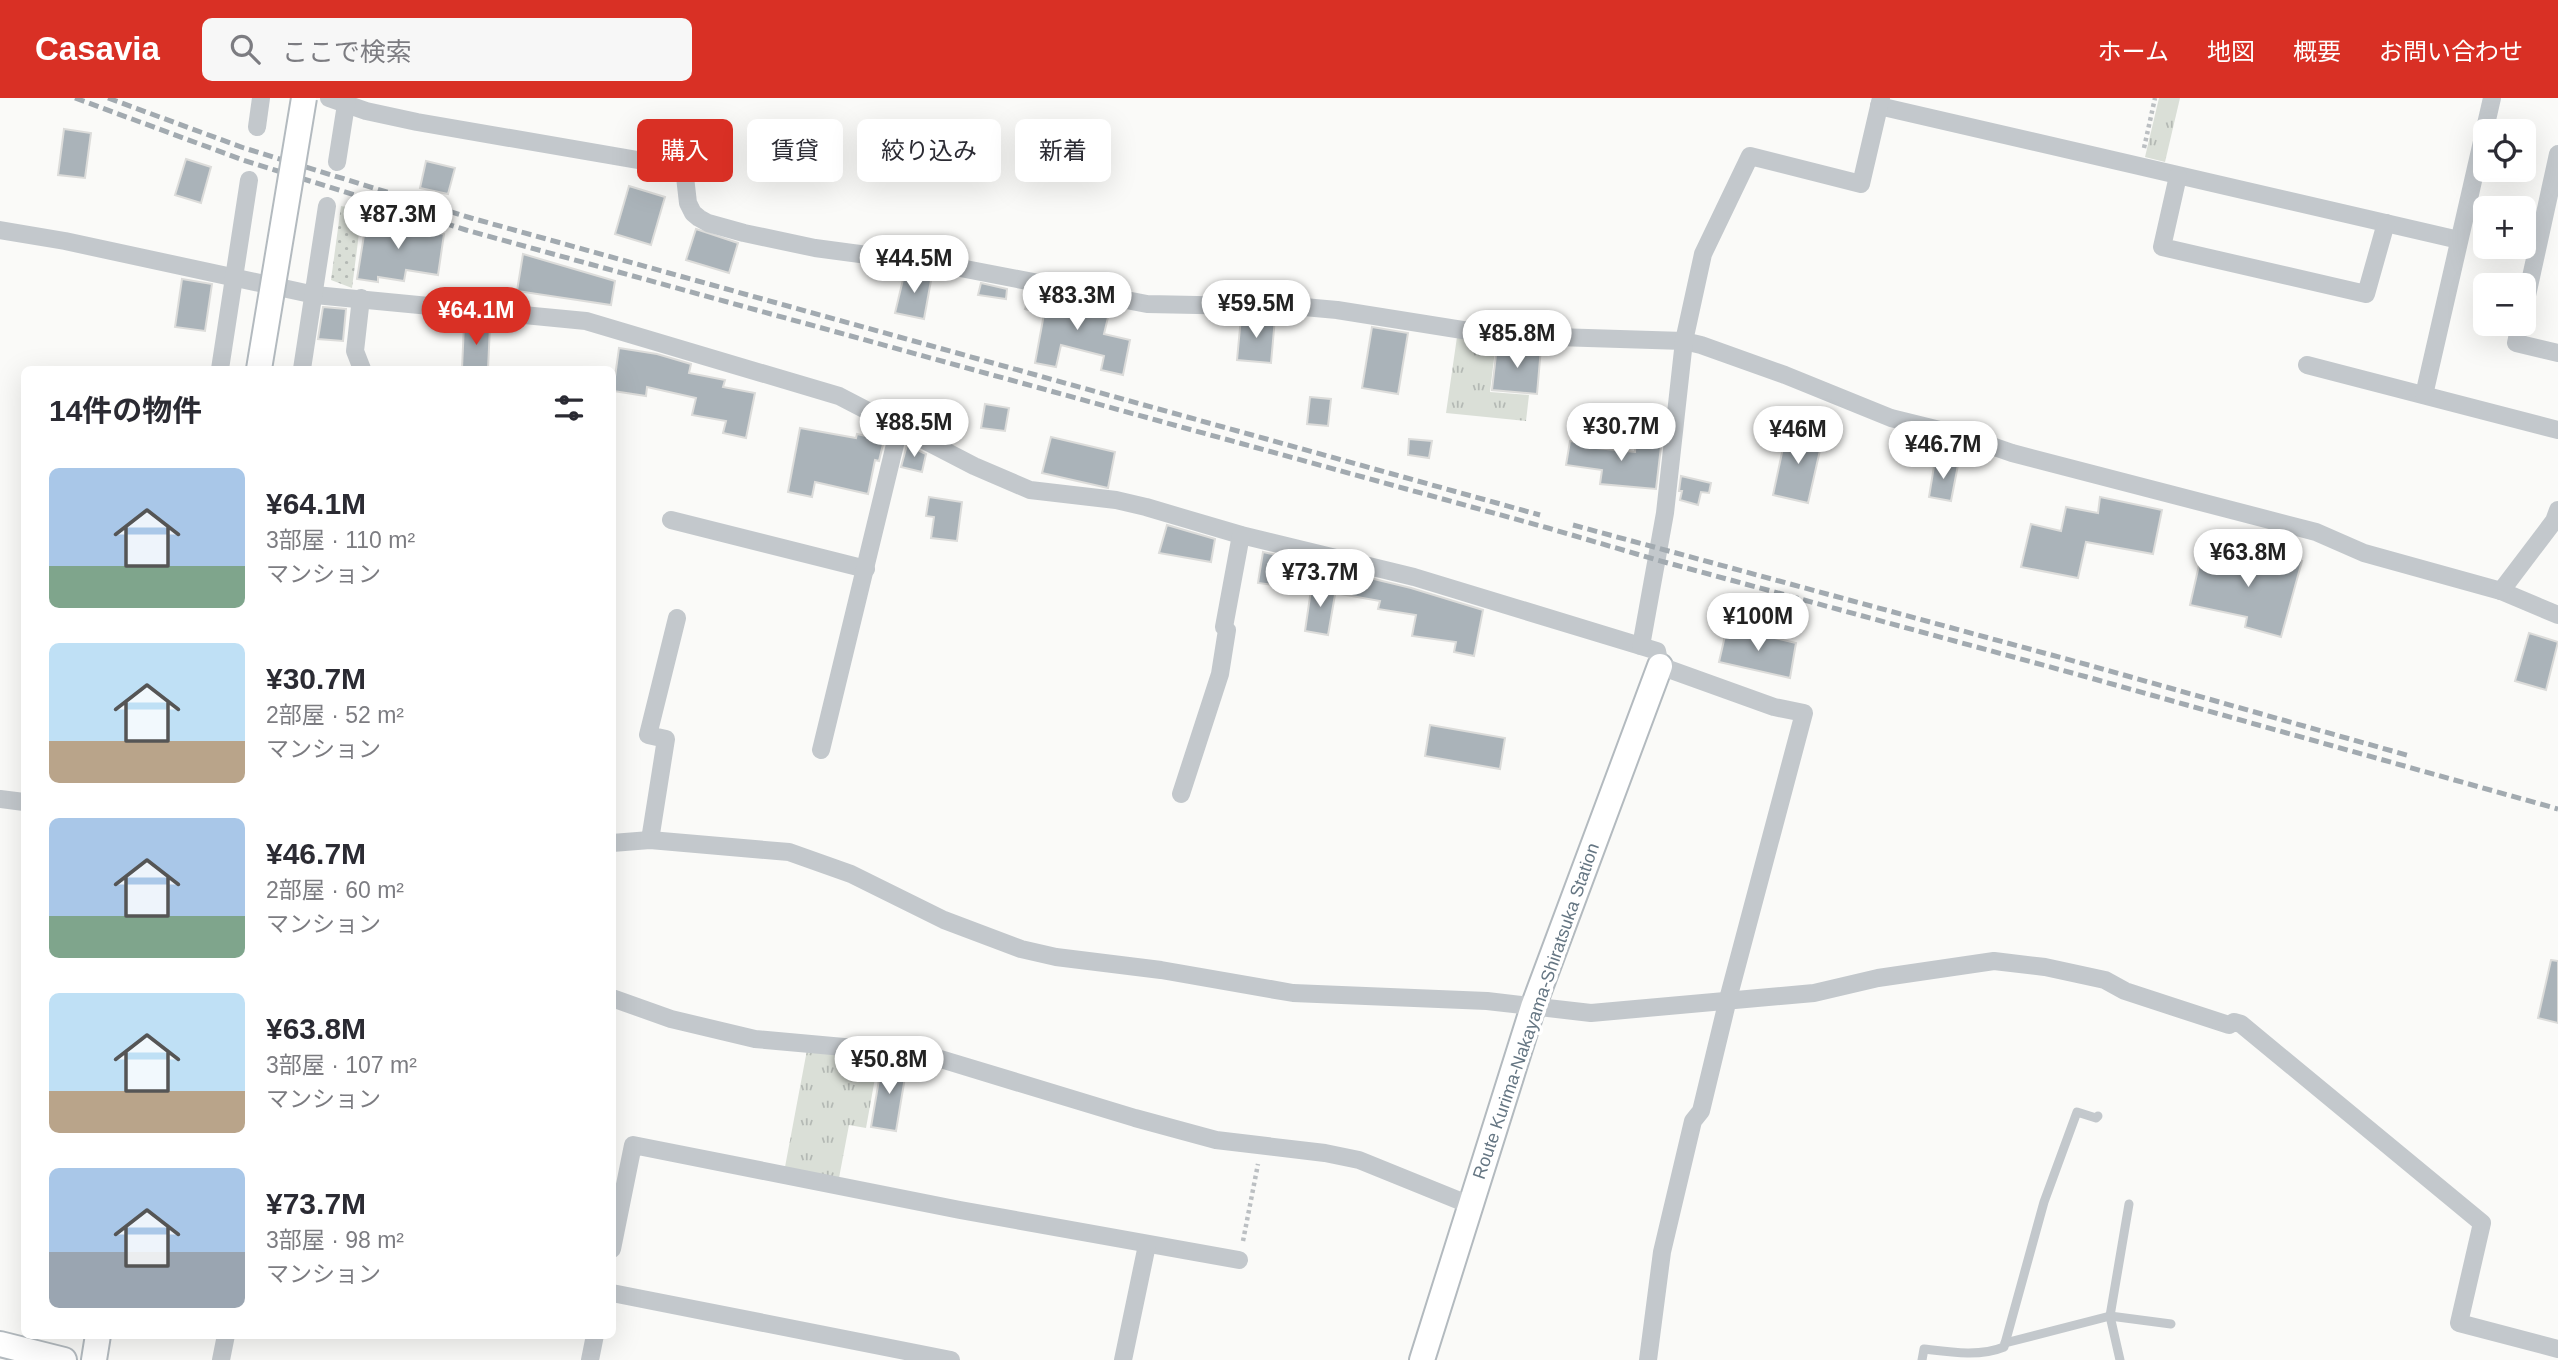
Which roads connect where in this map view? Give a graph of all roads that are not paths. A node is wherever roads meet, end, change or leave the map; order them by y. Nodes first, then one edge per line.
1 (261, 98) edge
2 (304, 98) edge
3 (2492, 98) edge
4 (341, 100) edge
5 (1880, 102) edge
6 (257, 127) dead end
7 (2558, 154) edge
8 (337, 162) dead end
9 (2178, 176) junction
10 (249, 180) dead end
11 (327, 206) dead end
12 (2386, 223) junction
13 (0, 230) edge
14 (2459, 240) junction
15 (2532, 273) edge
16 (234, 279) junction
17 (315, 295) junction
18 (361, 298) junction
19 (2517, 336) edge
20 (1684, 341) junction
21 (2558, 353) edge
22 (2307, 365) dead end
23 (220, 366) edge
24 (259, 366) edge
25 (303, 366) edge
26 (361, 366) edge
27 (2424, 395) junction
28 (899, 428) junction
29 (2558, 430) edge
30 (2558, 510) edge
31 (671, 520) dead end
32 (1241, 534) junction
33 (866, 569) junction
34 (2501, 591) junction
35 (2558, 615) edge
36 (677, 618) dead end
37 (1641, 646) junction
38 (1660, 666) junction
39 (821, 750) dead end
40 (1181, 794) dead end
41 (0, 799) edge
42 (21, 802) edge
43 (650, 840) junction
44 (616, 843) edge
45 (616, 999) edge
46 (1728, 999) junction
47 (1533, 1007) junction
48 (2098, 1116) dead end
49 (1470, 1205) junction
50 (2129, 1205) dead end
51 (616, 1231) edge
52 (1147, 1245) junction
53 (1239, 1260) road end
54 (616, 1294) edge
55 (2110, 1316) junction
56 (2171, 1324) dead end
57 (97, 1339) edge
58 (225, 1339) edge
59 (594, 1339) edge
60 (2005, 1343) junction
61 (0, 1344) edge
62 (2558, 1349) edge
63 (1978, 1356) edge
64 (64, 1360) edge
65 (94, 1360) edge
66 (221, 1360) edge
67 (590, 1360) edge
68 (951, 1360) edge
69 (1123, 1360) edge
70 (1422, 1360) edge
71 (1648, 1360) edge
72 (1922, 1360) edge
73 (2120, 1360) edge

1 - 6 street
2 - 24 main road, bridge
3 - 14 street
4 - 8 street
4 - 20 street
5 - 9 street
5 - 20 street
7 - 15 street
9 - 12 street
9 - 12 street
10 - 16 street
11 - 17 street
12 - 14 street
13 - 16 street
14 - 27 street
16 - 17 street
16 - 23 street
17 - 18 street
17 - 25 street
18 - 26 street
18 - 28 street
19 - 21 street
20 - 34 street
20 - 37 street
22 - 27 street
27 - 29 street
28 - 32 street
28 - 33 street
30 - 34 street
31 - 33 street
32 - 37 street
32 - 40 street
33 - 39 street
34 - 35 street
36 - 43 street
37 - 38 street
38 - 46 street
38 - 47 main road, Route Kurima-Nakayama-Shiratsuka Station
41 - 42 street
43 - 44 street
43 - 47 street
45 - 49 street
46 - 47 street
46 - 62 street
46 - 71 street
47 - 49 main road, Route Kurima-Nakayama-Shiratsuka Station
48 - 60 lane
49 - 70 main road, Route Kurima-Nakayama-Shiratsuka Station
50 - 55 lane
51 - 52 street
52 - 53 street
52 - 69 street
54 - 68 street
55 - 56 lane
55 - 60 lane
55 - 73 lane
57 - 65 main road
58 - 66 street
59 - 67 street
60 - 63 lane
61 - 64 main road
63 - 72 lane

